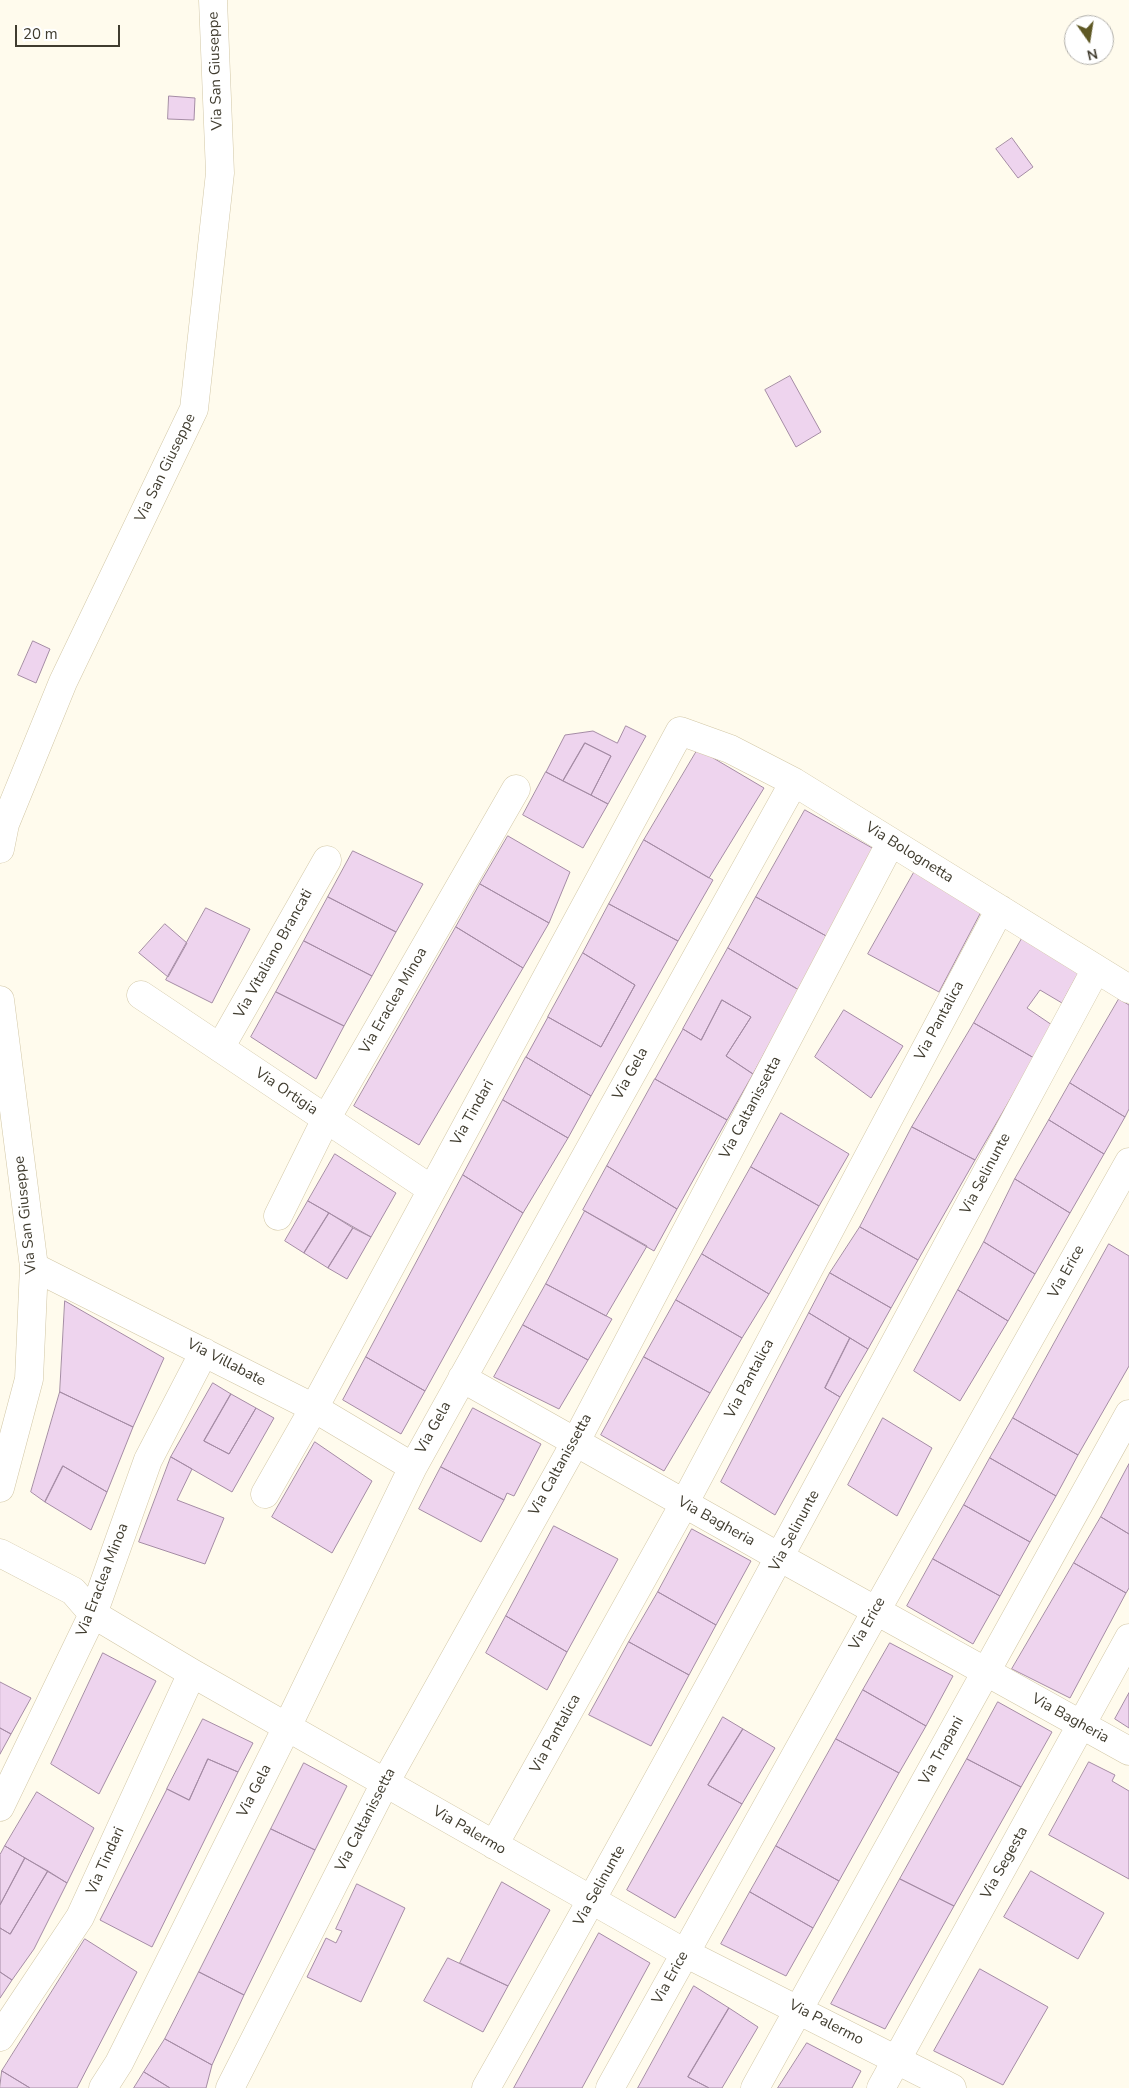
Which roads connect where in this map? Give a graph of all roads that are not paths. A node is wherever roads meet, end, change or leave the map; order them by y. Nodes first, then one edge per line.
1 (213, 0) edge
2 (680, 731) joint
3 (794, 782) junction
4 (516, 789) dead end
5 (891, 842) junction
6 (0, 849) edge
7 (327, 860) dead end
8 (1000, 910) junction
9 (1096, 969) junction
10 (1129, 989) edge
11 (141, 995) dead end
12 (0, 1000) edge
13 (220, 1048) junction
14 (326, 1118) junction
15 (1129, 1162) edge
16 (431, 1189) junction
17 (278, 1216) dead end
18 (34, 1268) junction
19 (204, 1352) junction
20 (462, 1378) junction
21 (314, 1408) junction
22 (1129, 1414) edge
23 (575, 1442) junction
24 (413, 1467) junction
25 (0, 1488) edge
26 (265, 1494) dead end
27 (684, 1504) junction
28 (0, 1553) edge
29 (781, 1558) junction
30 (876, 1611) junction
31 (93, 1614) junction
32 (1129, 1638) edge
33 (986, 1672) junction
34 (192, 1673) junction
35 (1081, 1725) junction
36 (287, 1727) junction
37 (1129, 1752) edge
38 (385, 1783) junction
39 (0, 1807) edge
40 (494, 1845) junction
41 (592, 1900) junction
42 (686, 1953) junction
43 (799, 2010) junction
44 (0, 2037) edge
45 (897, 2059) junction
46 (103, 2088) edge
47 (230, 2088) edge
48 (486, 2088) edge
49 (610, 2088) edge
50 (755, 2088) edge
51 (881, 2088) edge
52 (952, 2088) edge

1 - 6 street, Via San Giuseppe
2 - 3 street, Via Bolognetta
2 - 16 street, Via Tindari
3 - 5 street, Via Bolognetta
3 - 20 street, Via Gela
4 - 14 street, Via Eraclea Minoa
5 - 8 street, Via Bolognetta
5 - 23 street, Via Caltanissetta
7 - 13 street, Via Vitaliano Brancati
8 - 9 street, Via Bolognetta
8 - 27 street, Via Pantalica
9 - 10 street, Via Bolognetta
9 - 29 street, Via Selinunte
11 - 13 street, Via Ortigia
12 - 18 street, Via San Giuseppe
13 - 14 street, Via Ortigia
14 - 16 street, Via Ortigia
14 - 17 street, Via Eraclea Minoa
15 - 30 street, Via Erice
16 - 21 street, Via Tindari
18 - 19 street, Via Villabate
18 - 25 street, Via San Giuseppe
19 - 21 street, Via Villabate
19 - 31 street, Via Eraclea Minoa
20 - 23 street, Via Bagheria
20 - 24 street, Via Gela
21 - 24 street, Via Villabate
21 - 26 street, Via Tindari
22 - 33 street, Via Trapani
23 - 27 street, Via Bagheria
23 - 38 street, Via Caltanissetta
24 - 36 street, Via Gela
27 - 29 street, Via Bagheria
27 - 40 street, Via Pantalica
28 - 31 street, Via Palermo
29 - 30 street, Via Bagheria
29 - 41 street, Via Selinunte
30 - 33 street, Via Bagheria
30 - 42 street, Via Erice
31 - 34 street, Via Palermo
31 - 39 street, Via Eraclea Minoa
32 - 35 street, Via Segesta
33 - 35 street, Via Bagheria
33 - 43 street, Via Trapani
34 - 36 street, Via Palermo
34 - 44 street, Via Tindari
35 - 37 street, Via Bagheria
35 - 45 street, Via Segesta
36 - 38 street, Via Palermo
36 - 46 street, Via Gela
38 - 40 street, Via Palermo
38 - 47 street, Via Caltanissetta
40 - 41 street, Via Palermo
41 - 42 street, Via Palermo
41 - 48 street, Via Selinunte
42 - 43 street, Via Palermo
42 - 49 street, Via Erice
43 - 45 street, Via Palermo
43 - 50 street, Via Trapani
45 - 51 street, Via Segesta
45 - 52 street, Via Palermo

